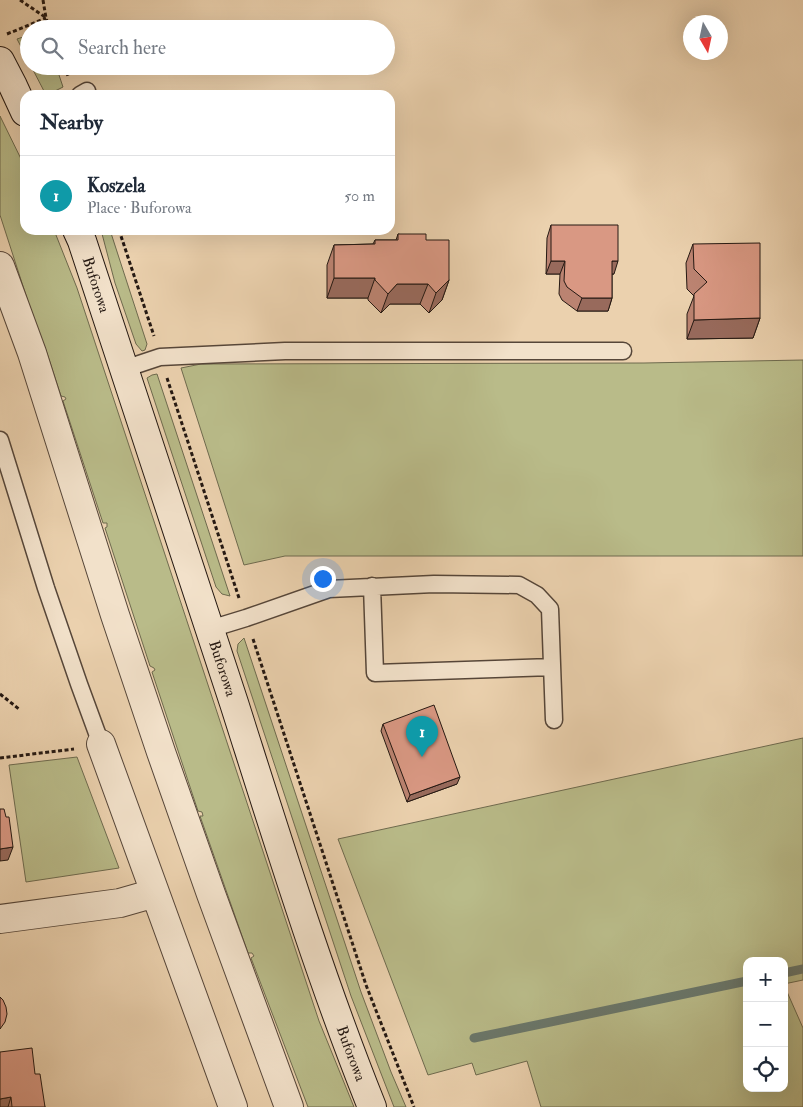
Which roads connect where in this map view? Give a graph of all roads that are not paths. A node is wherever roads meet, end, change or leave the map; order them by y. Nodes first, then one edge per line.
1 (0, 61) edge
2 (7, 85) edge
3 (20, 104) edge
4 (80, 235) edge
5 (0, 266) edge
6 (623, 350) dead end
7 (124, 369) junction
8 (0, 440) edge
9 (372, 586) junction
10 (210, 629) junction
11 (552, 667) junction
12 (554, 720) dead end
13 (101, 744) joint
14 (155, 893) junction
15 (0, 919) edge
16 (233, 1107) edge
17 (289, 1107) edge
18 (372, 1107) edge

1 - 2 street
2 - 3 street
4 - 7 street, Buforowa
5 - 17 street
6 - 7 lane
7 - 10 street, Buforowa
8 - 13 lane
9 - 10 lane
9 - 11 lane
9 - 11 lane
10 - 18 street, Buforowa
11 - 12 lane
13 - 14 street
14 - 15 street
14 - 16 street

